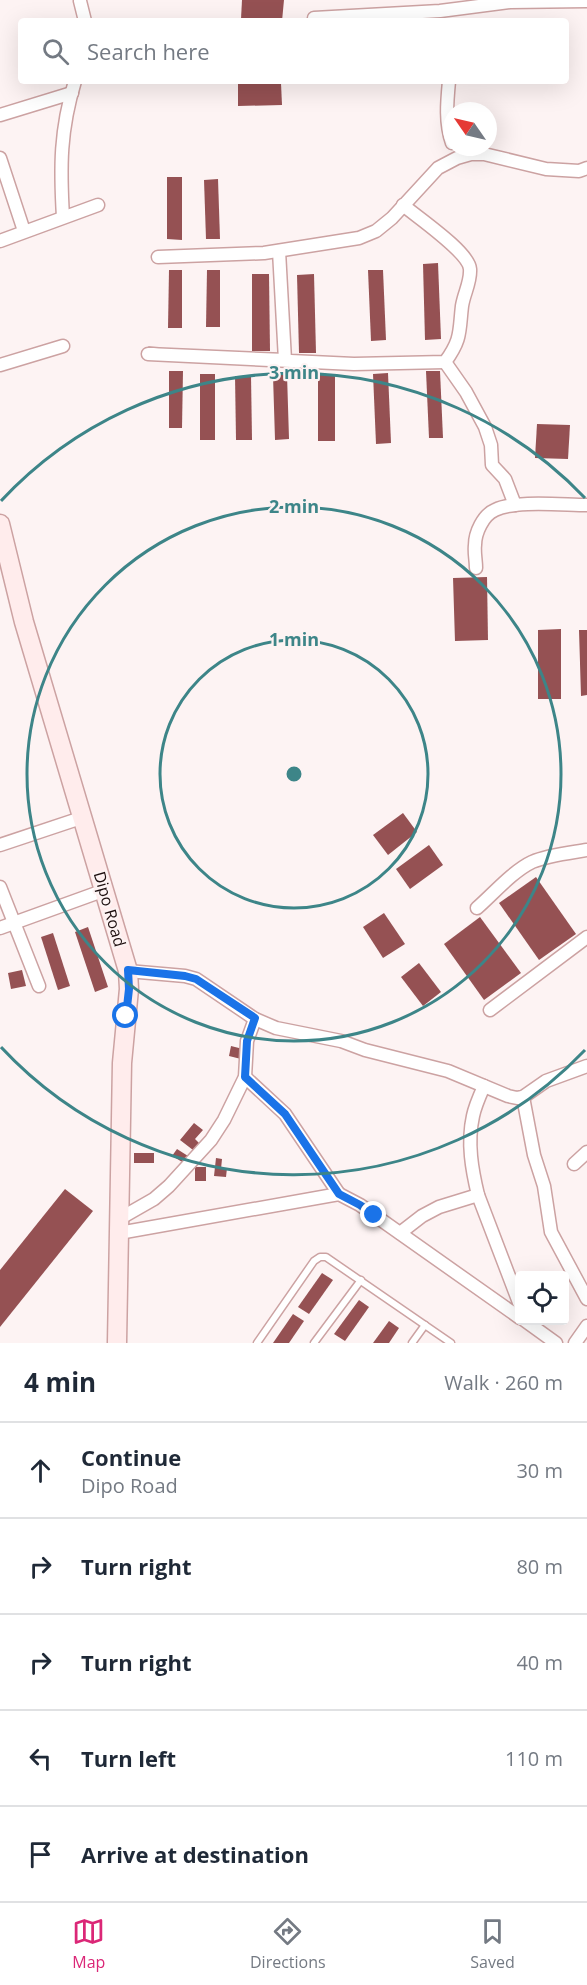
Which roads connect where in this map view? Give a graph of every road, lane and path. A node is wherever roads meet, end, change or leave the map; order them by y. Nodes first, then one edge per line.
1 (80, 1) edge
2 (587, 1) edge
3 (464, 8) junction
4 (84, 18) edge
5 (314, 18) dead end
6 (461, 18) edge
7 (449, 84) edge
8 (74, 87) edge
9 (447, 102) edge
10 (0, 115) edge
11 (448, 156) edge
12 (492, 156) edge
13 (0, 158) edge
14 (587, 168) edge
15 (403, 205) junction
16 (98, 206) dead end
17 (63, 217) junction
18 (24, 231) junction
19 (0, 241) edge
20 (279, 251) junction
21 (158, 257) dead end
22 (63, 346) dead end
23 (285, 360) junction
24 (445, 362) junction
25 (0, 365) edge
26 (514, 505) junction
27 (587, 505) edge
28 (0, 527) edge
29 (476, 568) dead end
30 (84, 817) junction
31 (0, 844) edge
32 (587, 850) edge
33 (0, 887) edge
34 (105, 890) junction
35 (477, 908) dead end
36 (14, 923) junction
37 (0, 928) edge
38 (587, 937) edge
39 (128, 970) junction
40 (39, 986) dead end
41 (490, 1010) dead end
42 (255, 1018) junction
43 (587, 1066) edge
44 (245, 1077) junction
45 (484, 1086) junction
46 (522, 1097) junction
47 (587, 1152) edge
48 (574, 1164) dead end
49 (339, 1194) junction
50 (478, 1195) junction
51 (119, 1226) junction
52 (400, 1233) junction
53 (361, 1280) junction
54 (515, 1294) edge
55 (587, 1299) edge
56 (515, 1314) edge
57 (425, 1325) junction
58 (531, 1325) edge
59 (587, 1326) edge
60 (117, 1343) edge
61 (257, 1343) edge
62 (314, 1343) edge
63 (412, 1343) edge
64 (451, 1343) edge
65 (556, 1343) edge
66 (575, 1343) edge

1 - 4 street
2 - 3 street
3 - 5 street
3 - 6 street
7 - 9 street
8 - 10 street
8 - 17 street
11 - 15 street
12 - 14 street
13 - 18 street
15 - 20 street
15 - 24 street
16 - 17 street
17 - 18 street
18 - 19 street
20 - 21 street
20 - 23 street
22 - 25 street
23 - 23 street
23 - 24 street
24 - 26 street
26 - 27 street
26 - 29 street
28 - 30 main road, Dipo Road
30 - 31 street
30 - 34 main road, Dipo Road
32 - 35 street
33 - 36 street
34 - 36 street
34 - 39 main road, Dipo Road
36 - 37 street
36 - 40 street
38 - 41 street
39 - 42 street
39 - 51 main road, Dipo Road
42 - 44 street
42 - 45 street
43 - 46 street
44 - 49 street
44 - 51 street
45 - 46 street
45 - 50 street
46 - 55 street
47 - 48 street
49 - 51 street
49 - 52 street
50 - 52 street
50 - 54 street
51 - 60 main road, Dipo Road
52 - 56 street
53 - 57 lane
53 - 61 lane
53 - 62 lane
57 - 63 lane
57 - 64 lane
58 - 65 street
59 - 66 street

